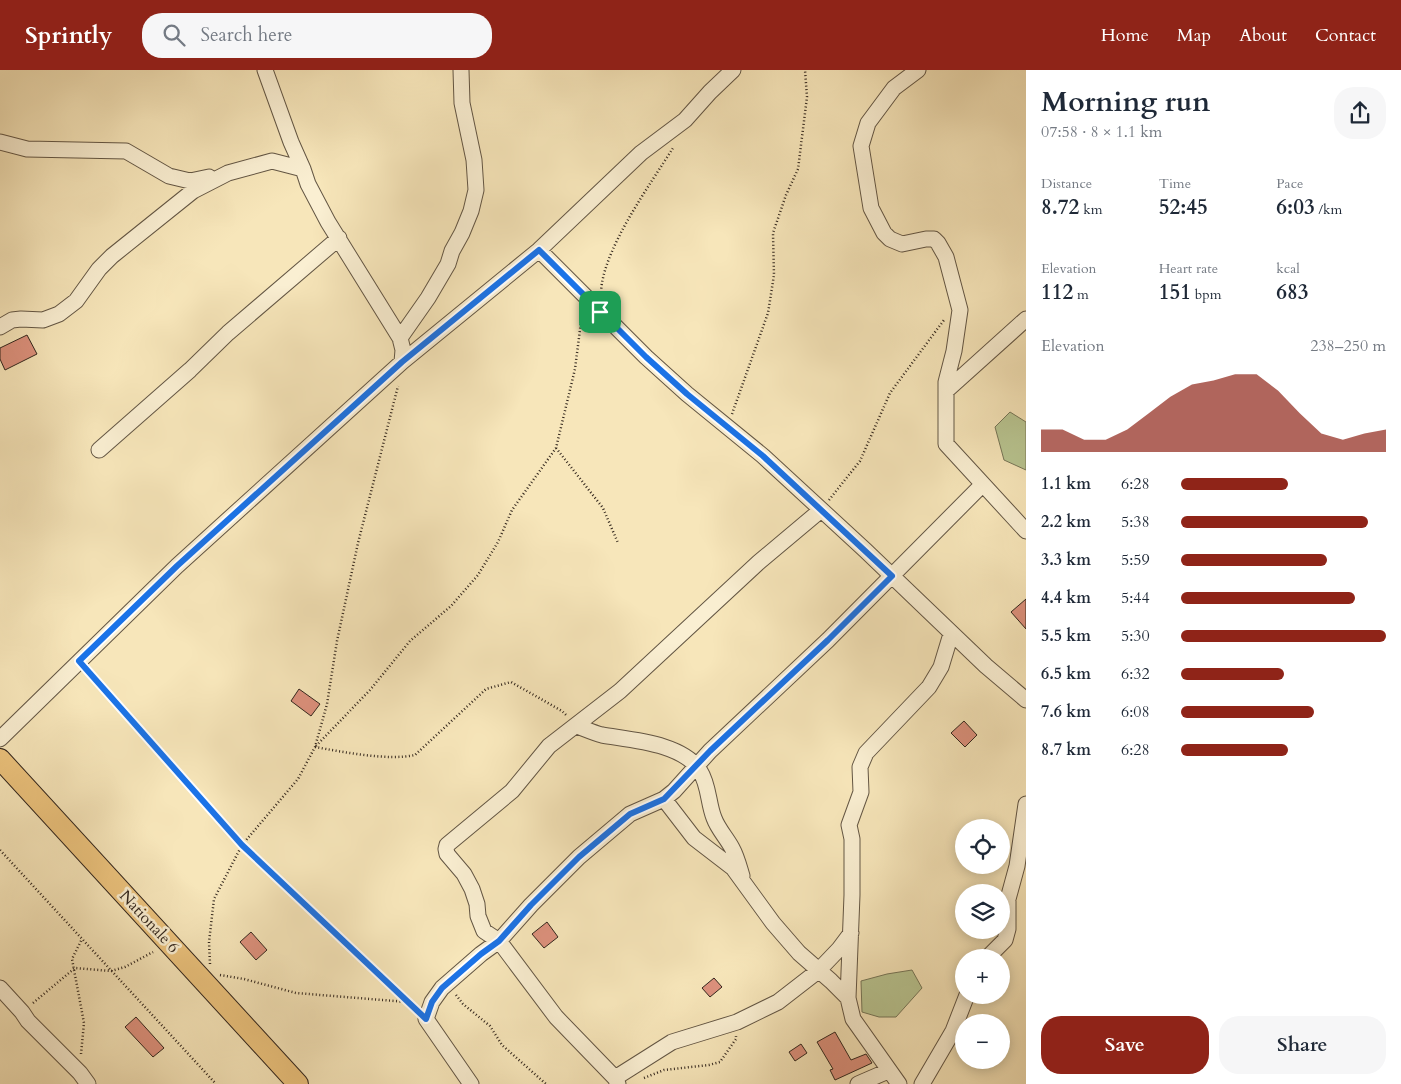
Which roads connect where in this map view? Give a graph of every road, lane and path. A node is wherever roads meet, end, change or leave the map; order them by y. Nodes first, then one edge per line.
1 (265, 70) edge
2 (461, 70) edge
3 (733, 70) edge
4 (805, 70) edge
5 (918, 70) edge
6 (0, 142) edge
7 (674, 147) dead end
8 (303, 168) junction
9 (228, 172) junction
10 (339, 238) junction
11 (539, 250) junction
12 (585, 296) junction
13 (600, 312) junction
14 (945, 318) dead end
15 (1026, 319) edge
16 (0, 327) edge
17 (400, 338) junction
18 (402, 362) junction
19 (946, 391) junction
20 (728, 427) junction
21 (556, 448) junction
22 (99, 450) dead end
23 (982, 485) junction
24 (821, 510) junction
25 (1026, 531) edge
26 (618, 543) dead end
27 (892, 576) junction
28 (951, 634) junction
29 (79, 661) junction
30 (1026, 700) edge
31 (577, 726) junction
32 (0, 739) edge
33 (315, 747) junction
34 (0, 759) edge
35 (696, 765) junction
36 (664, 799) junction
37 (1026, 804) edge
38 (242, 845) junction
39 (0, 850) edge
40 (742, 880) junction
41 (852, 933) junction
42 (82, 939) junction
43 (499, 941) junction
44 (170, 943) junction
45 (996, 949) edge
46 (75, 968) junction
47 (112, 970) junction
48 (818, 971) junction
49 (210, 981) junction
50 (449, 983) junction
51 (0, 988) edge
52 (848, 998) junction
53 (408, 1002) junction
54 (964, 1004) edge
55 (22, 1012) junction
56 (426, 1019) junction
57 (737, 1022) junction
58 (888, 1071) junction
59 (84, 1078) edge
60 (637, 1080) dead end
61 (617, 1081) edge
62 (216, 1084) edge
63 (298, 1084) edge
64 (471, 1084) edge
65 (546, 1084) edge
66 (858, 1084) edge
67 (899, 1084) edge
68 (922, 1084) edge

1 - 8 street
2 - 17 street
3 - 11 street
4 - 20 path
5 - 19 street
6 - 9 street
7 - 13 path
8 - 9 street
8 - 10 street
9 - 16 street
10 - 17 street
10 - 22 street
11 - 12 street
11 - 18 street
12 - 13 street
12 - 21 path
13 - 20 street
14 - 24 path
15 - 19 street
17 - 18 street
18 - 29 street
18 - 33 path
19 - 23 street
20 - 24 street
21 - 26 path
21 - 33 path
23 - 25 street
23 - 27 street
24 - 27 street
24 - 31 street
27 - 28 street
27 - 35 street
28 - 30 street
28 - 41 street
29 - 32 street
29 - 38 path
31 - 33 path
31 - 35 street
31 - 43 street
33 - 38 path
34 - 44 main road, Nationale 6
35 - 36 street
35 - 40 street
36 - 40 street
36 - 43 street
37 - 45 street
38 - 49 path
38 - 53 path
39 - 42 path
40 - 48 street
41 - 48 street
41 - 52 street
42 - 46 path
42 - 47 path
43 - 50 street
43 - 61 street
44 - 47 path
44 - 49 main road, Nationale 6
46 - 47 path
46 - 55 path
46 - 59 path
47 - 62 path
48 - 52 street
48 - 57 street
49 - 53 path
49 - 63 main road, Nationale 6
50 - 56 street
50 - 65 path
51 - 55 street
52 - 58 street
53 - 56 path
54 - 68 street
55 - 59 street
56 - 64 street
57 - 60 path
57 - 61 street
58 - 66 street
58 - 67 street

